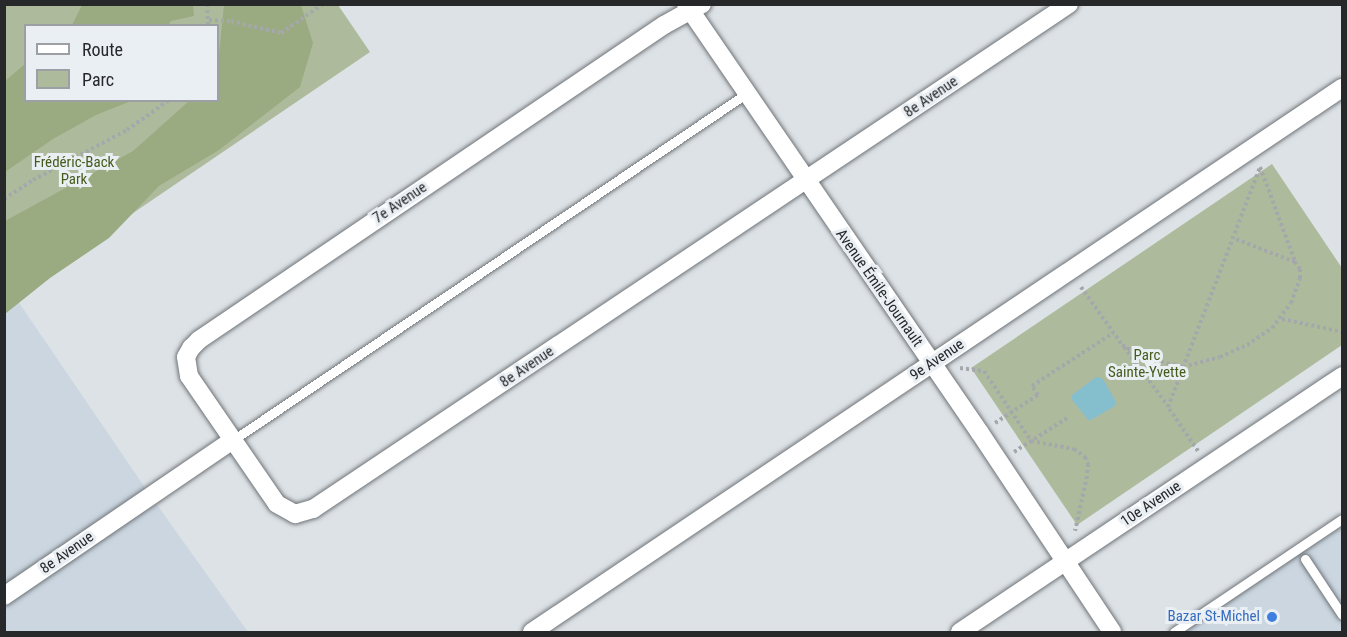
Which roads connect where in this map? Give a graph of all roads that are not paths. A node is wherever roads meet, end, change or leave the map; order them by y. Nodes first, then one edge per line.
1 (1069, 4) edge
2 (693, 6) edge
3 (1342, 88) edge
4 (747, 93) junction
5 (806, 182) junction
6 (932, 364) junction
7 (1342, 376) edge
8 (233, 440) junction
9 (1342, 519) edge
10 (1305, 559) dead end
11 (1065, 562) junction
12 (4, 596) edge
13 (1342, 615) edge
14 (532, 633) edge
15 (960, 633) edge
16 (1112, 633) edge
17 (1174, 633) edge

1 - 5 street, 8e Avenue
2 - 4 street, Avenue Émile-Journault
2 - 8 street, 7e Avenue
3 - 6 street, 9e Avenue
4 - 5 street, Avenue Émile-Journault
4 - 8 lane
5 - 6 street, Avenue Émile-Journault
5 - 8 street, 8e Avenue
6 - 11 street, Avenue Émile-Journault
6 - 14 street, 9e Avenue
7 - 11 street, 10e Avenue
8 - 12 street, 8e Avenue
9 - 17 lane
10 - 13 lane
11 - 15 street, 10e Avenue
11 - 16 street, Avenue Émile-Journault

